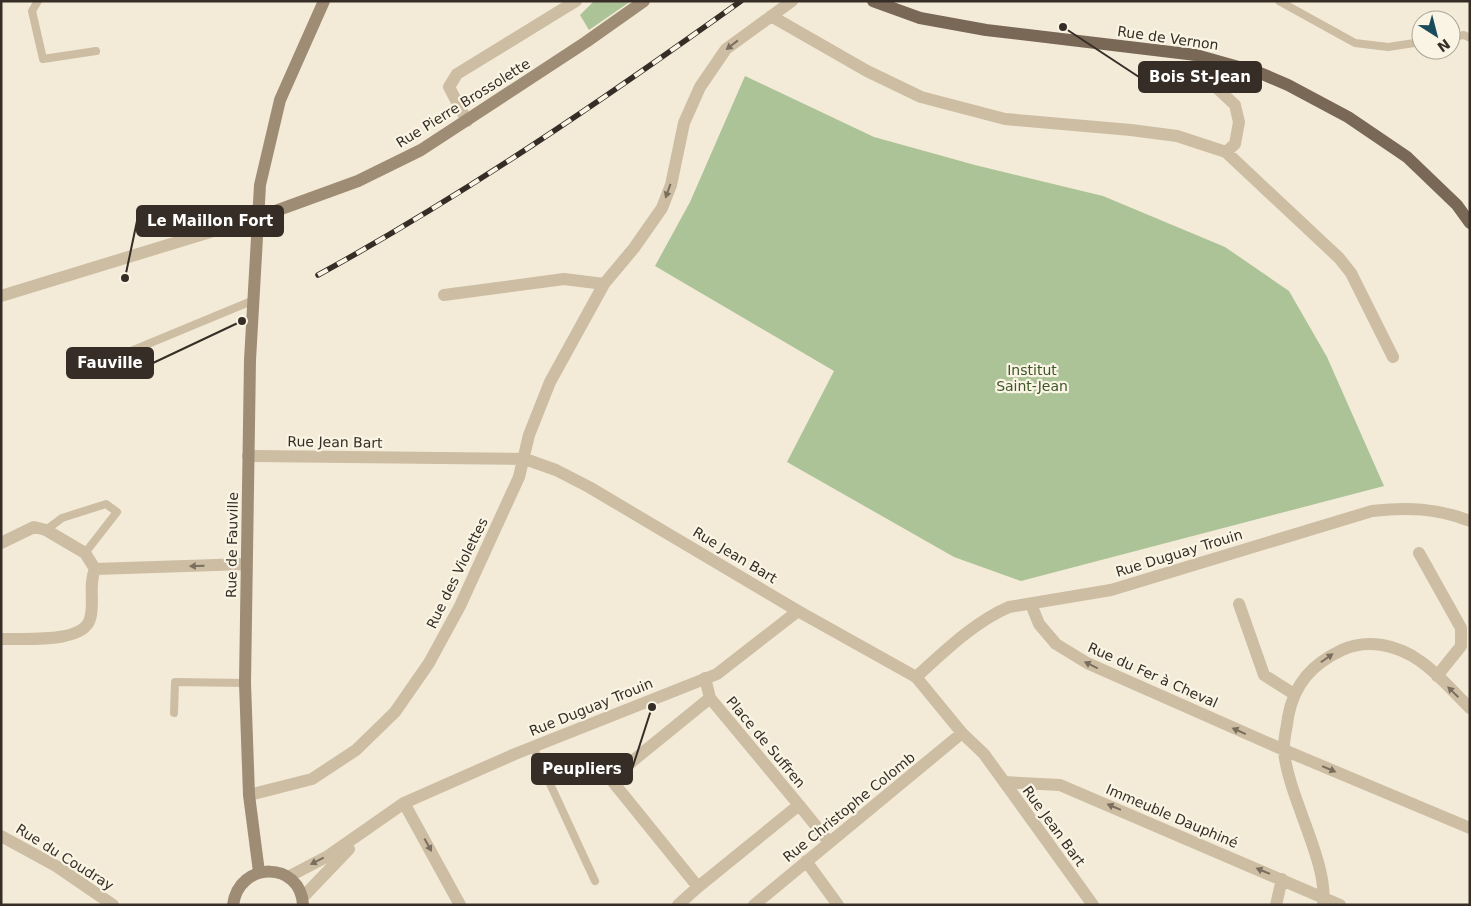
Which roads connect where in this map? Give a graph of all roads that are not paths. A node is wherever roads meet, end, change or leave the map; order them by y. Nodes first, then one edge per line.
1 (38, 1) edge
2 (324, 1) edge
3 (576, 1) edge
4 (644, 1) edge
5 (792, 1) edge
6 (873, 1) edge
7 (1279, 1) edge
8 (771, 16) junction
9 (1411, 44) edge
10 (96, 51) dead end
11 (1196, 55) junction
12 (467, 121) junction
13 (1226, 152) junction
14 (258, 217) junction
15 (1470, 223) edge
16 (604, 284) junction
17 (444, 295) dead end
18 (1, 296) edge
19 (254, 300) junction
20 (132, 350) dead end
21 (1393, 357) dead end
22 (248, 456) junction
23 (525, 459) junction
24 (1470, 521) edge
25 (46, 530) junction
26 (1, 543) edge
27 (85, 553) junction
28 (1419, 553) dead end
29 (246, 564) junction
30 (95, 569) junction
31 (1031, 604) junction
32 (1239, 604) dead end
33 (798, 611) junction
34 (1, 639) edge
35 (1436, 676) junction
36 (916, 677) junction
37 (705, 678) junction
38 (245, 684) junction
39 (1294, 694) junction
40 (710, 698) junction
41 (1470, 708) edge
42 (174, 713) dead end
43 (962, 733) junction
44 (533, 747) junction
45 (1284, 750) junction
46 (1004, 782) junction
47 (249, 795) junction
48 (404, 803) junction
49 (799, 805) junction
50 (386, 814) junction
51 (1470, 828) edge
52 (1, 836) edge
53 (829, 842) junction
54 (806, 861) junction
55 (259, 872) junction
56 (288, 877) junction
57 (1282, 879) junction
58 (595, 881) dead end
59 (698, 887) junction
60 (303, 901) edge
61 (1323, 901) edge
62 (113, 905) edge
63 (233, 905) edge
64 (460, 905) edge
65 (678, 905) edge
66 (754, 905) edge
67 (838, 905) edge
68 (1093, 905) edge
69 (1276, 905) edge
70 (1340, 905) edge

1 - 10 lane
2 - 14 main road, Rue de Fauville
3 - 12 street
4 - 12 main road, Rue Pierre Brossolette
5 - 8 street, Rue des Violettes
6 - 11 main road, Rue de Vernon
7 - 9 lane
8 - 13 street
8 -> 16 street, Rue des Violettes
11 - 13 street
11 - 15 main road, Rue de Vernon
12 - 14 main road, Rue Pierre Brossolette
13 - 21 street
14 - 18 street
14 - 19 main road, Rue de Fauville
16 - 17 street
16 - 23 street, Rue des Violettes
19 - 20 lane
19 - 22 main road, Rue de Fauville
22 - 23 street, Rue Jean Bart
22 - 29 main road, Rue de Fauville
23 - 33 street, Rue Jean Bart
23 - 47 street, Rue des Violettes
24 - 31 street, Rue Duguay Trouin
25 - 26 street
25 - 27 street
25 - 27 lane
27 - 30 street
28 - 35 street
29 -> 30 street
29 - 38 main road, Rue de Fauville
30 - 34 street
31 - 36 street, Rue Duguay Trouin
45 -> 31 street, Rue du Fer à Cheval
32 - 39 street
33 - 36 street, Rue Jean Bart
33 - 37 street, Rue Duguay Trouin
39 -> 35 street
41 -> 35 street
36 - 43 street, Rue Jean Bart
37 - 40 street, Place de Suffren
37 - 44 street, Rue Duguay Trouin
38 - 42 lane
38 - 47 main road, Rue de Fauville
39 - 45 street
40 - 49 street, Place de Suffren
40 - 59 street, Place de Suffren
43 - 46 street, Rue Jean Bart
43 - 53 street, Rue Christophe Colomb
44 - 48 street, Rue Duguay Trouin
44 - 58 lane
45 -> 51 street, Rue du Fer à Cheval
45 - 61 street
57 -> 46 street, Immeuble Dauphiné
46 - 68 street, Rue Jean Bart
47 - 55 main road, Rue de Fauville
48 - 50 street, Rue Duguay Trouin
48 -> 64 street
49 - 53 street, Place de Suffren
49 - 59 street, Place de Suffren
50 -> 56 street, Rue Duguay Trouin
50 - 60 street, Rue Duguay Trouin
52 - 62 street, Rue du Coudray
53 - 54 street, Rue Christophe Colomb
54 - 66 street, Rue Christophe Colomb
54 - 67 street
55 - 56 main road
55 - 63 main road
56 - 60 main road
57 - 61 street, Immeuble Dauphiné
57 - 69 street
59 - 65 street, Place de Suffren
61 - 70 street

